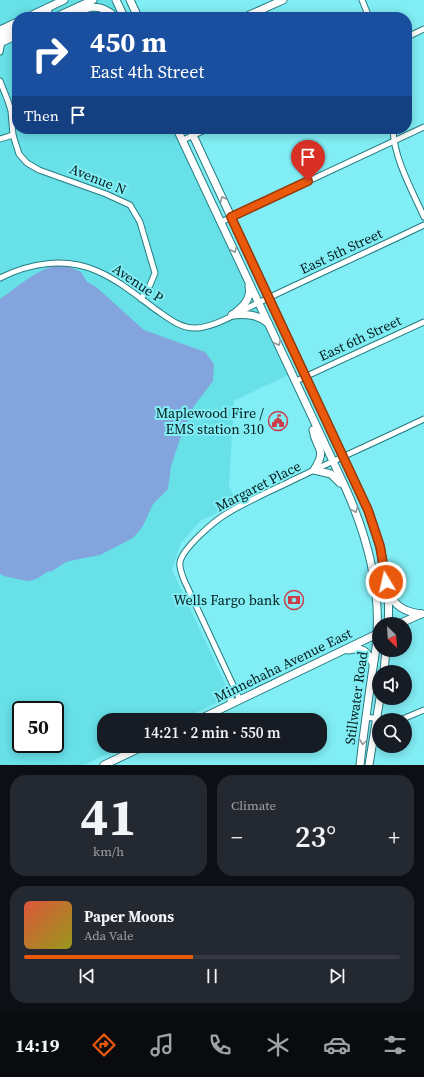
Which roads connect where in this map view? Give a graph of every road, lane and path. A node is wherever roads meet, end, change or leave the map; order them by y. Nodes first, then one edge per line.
1 (64, 0) edge
2 (93, 0) edge
3 (116, 0) edge
4 (130, 0) edge
5 (283, 0) edge
6 (362, 0) edge
7 (47, 8) junction
8 (39, 12) edge
9 (48, 12) edge
10 (67, 12) edge
11 (78, 12) edge
12 (110, 12) edge
13 (122, 12) edge
14 (136, 12) edge
15 (256, 12) edge
16 (367, 12) edge
17 (12, 24) edge
18 (424, 29) edge
19 (0, 30) edge
20 (12, 32) edge
21 (412, 35) edge
22 (12, 37) edge
23 (1, 40) edge
24 (0, 52) edge
25 (0, 81) edge
26 (12, 127) edge
27 (424, 127) edge
28 (412, 133) edge
29 (180, 134) edge
30 (190, 134) edge
31 (193, 134) edge
32 (393, 134) edge
33 (409, 134) edge
34 (13, 135) joint
35 (0, 139) edge
36 (183, 140) junction
37 (394, 141) junction
38 (231, 217) junction
39 (424, 217) edge
40 (221, 222) junction
41 (424, 226) edge
42 (1, 277) edge
43 (247, 278) junction
44 (269, 297) junction
45 (141, 299) junction
46 (258, 302) junction
47 (232, 315) junction
48 (424, 322) edge
49 (268, 324) junction
50 (306, 376) junction
51 (296, 381) junction
52 (312, 419) junction
53 (424, 419) edge
54 (344, 456) junction
55 (332, 462) junction
56 (314, 470) junction
57 (346, 489) junction
58 (387, 590) junction
59 (423, 613) edge
60 (377, 617) edge
61 (388, 617) edge
62 (412, 618) edge
63 (372, 636) edge
64 (342, 651) junction
65 (374, 657) edge
66 (373, 665) joint
67 (372, 673) edge
68 (234, 687) junction
69 (240, 700) junction
70 (229, 705) junction
71 (424, 710) edge
72 (212, 713) edge
73 (412, 715) edge
74 (366, 718) junction
75 (372, 719) edge
76 (372, 748) edge
77 (129, 753) edge
78 (104, 765) edge
79 (360, 765) edge
80 (369, 765) edge

1 - 7 main road
2 - 10 main road
3 - 13 main road
4 - 14 main road
5 - 15 main road
6 - 16 street
7 - 8 main road
7 - 9 main road
11 - 12 main road
17 - 19 main road
18 - 21 street
20 - 23 main road
22 - 23 main road
23 - 24 street
25 - 26 street, Avenue N
27 - 28 street
29 - 36 main road
30 - 36 street
38 -> 31 main road
32 - 37 street
33 - 37 street
34 - 35 street
34 - 45 street, Avenue N
36 - 40 main road
37 - 38 street
37 - 39 street
38 - 40 street
38 - 44 main road
40 -> 43 main road
41 - 44 street, East 5th Street
42 - 45 street, Avenue P
43 - 46 main road
43 - 47 main road
44 - 46 street, East 5th Street
44 - 50 main road
45 - 47 street, Avenue P
46 - 47 street, Avenue P
46 - 49 main road
47 - 49 main road
48 - 50 street, East 6th Street
49 -> 51 main road
50 - 51 street, East 6th Street
50 - 54 main road
51 - 52 main road
52 - 55 main road, Stillwater Road
52 - 56 main road
53 - 54 street, Margaret Place
54 - 55 street, Margaret Place
54 - 58 main road
55 - 56 street, Margaret Place
55 - 57 main road, Stillwater Road
56 - 57 main road
56 - 68 street, Margaret Place
57 -> 60 main road, Stillwater Road
58 - 59 main road
58 - 61 main road
59 - 62 main road
63 - 64 main road, Minnehaha Avenue East
64 - 66 main road
64 - 69 main road, Minnehaha Avenue East
65 - 66 main road, Stillwater Road
67 - 74 main road, Stillwater Road
68 - 69 street, Margaret Place
68 - 70 street
69 - 70 main road, Minnehaha Avenue East
70 - 72 main road, Minnehaha Avenue East
71 - 73 street
74 - 75 street
74 -> 79 main road, Stillwater Road
76 - 80 main road, Stillwater Road
77 - 78 main road

